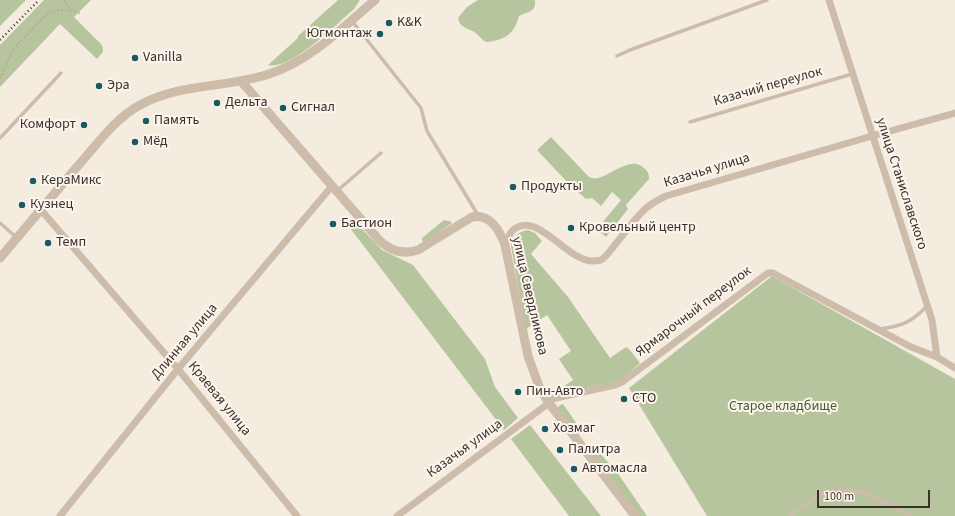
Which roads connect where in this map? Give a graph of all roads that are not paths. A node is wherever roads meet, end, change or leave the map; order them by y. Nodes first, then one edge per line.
1 (366, 0) edge
2 (375, 0) edge
3 (767, 0) edge
4 (829, 0) edge
5 (362, 11) junction
6 (352, 20) junction
7 (617, 56) dead end
8 (61, 73) dead end
9 (852, 74) junction
10 (241, 81) junction
11 (955, 113) edge
12 (690, 122) dead end
13 (872, 136) junction
14 (0, 138) edge
15 (382, 153) dead end
16 (334, 189) junction
17 (41, 210) junction
18 (479, 216) junction
19 (0, 224) edge
20 (17, 238) junction
21 (505, 245) junction
22 (0, 258) edge
23 (927, 306) junction
24 (876, 329) junction
25 (937, 357) junction
26 (955, 368) edge
27 (178, 369) junction
28 (548, 401) junction
29 (60, 516) edge
30 (297, 516) edge
31 (397, 516) edge
32 (635, 516) edge
33 (790, 516) edge
34 (909, 516) edge

1 - 5 lane
2 - 5 street
3 - 7 lane
4 - 9 street, улица Станиславского
5 - 6 street
6 - 10 street
6 - 18 lane
8 - 14 lane
9 - 12 lane, Казачий переулок
9 - 13 street, улица Станиславского
10 - 16 street
10 - 17 street
11 - 13 street, Казачья улица
13 - 21 street, Казачья улица
13 - 23 street, улица Станиславского
15 - 16 lane
16 - 18 street
16 - 27 street, Длинная улица
17 - 20 street
17 - 27 street, Краевая улица
18 - 21 street, улица Свердликова
19 - 20 lane
20 - 22 street
21 - 28 street, улица Свердликова
23 - 24 lane
23 - 25 street, улица Станиславского
24 - 25 street, Ярмарочный переулок
24 - 28 street, Ярмарочный переулок
25 - 26 street
27 - 29 street, Длинная улица
27 - 30 street, Краевая улица
28 - 31 street, Казачья улица
28 - 32 street, улица Свердликова
33 - 34 lane

